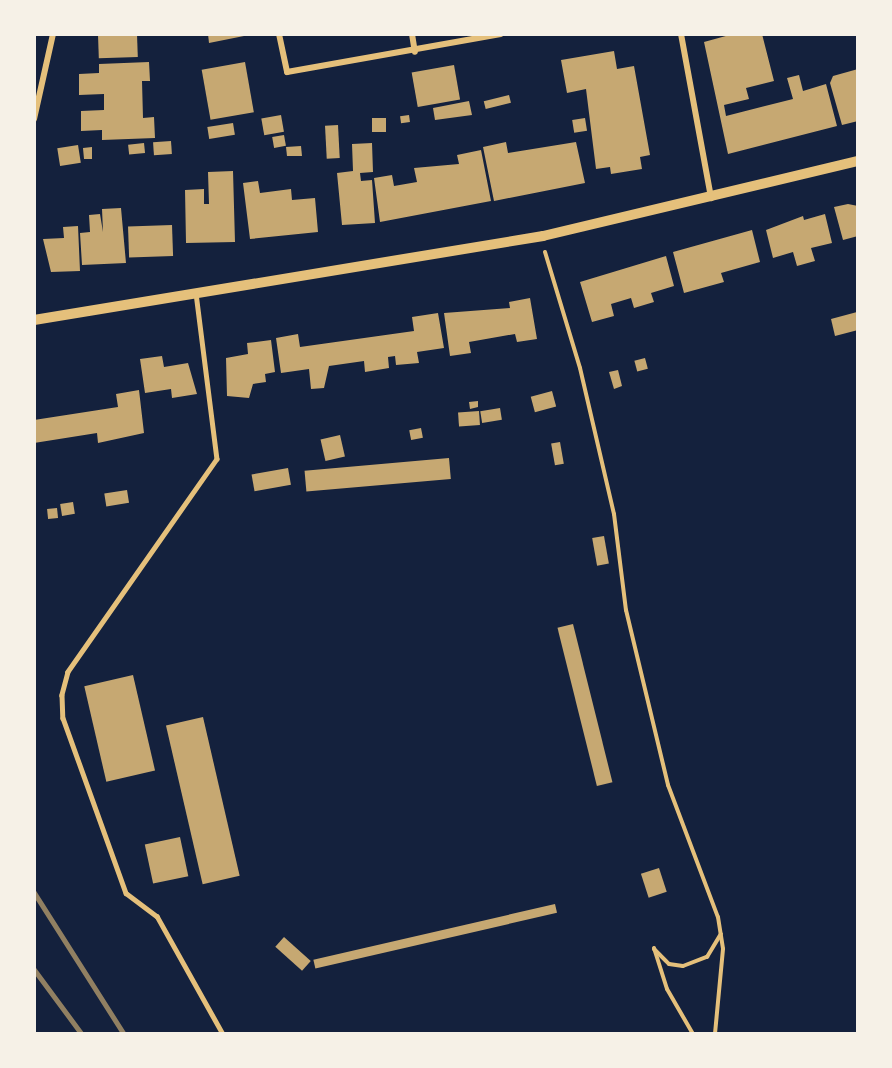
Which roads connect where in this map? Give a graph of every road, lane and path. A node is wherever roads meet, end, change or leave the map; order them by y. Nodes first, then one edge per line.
1 (53, 34) edge
2 (279, 34) edge
3 (412, 34) edge
4 (501, 34) edge
5 (681, 34) edge
6 (415, 52) junction
7 (34, 119) edge
8 (858, 161) edge
9 (711, 198) junction
10 (548, 264) dead end
11 (196, 293) junction
12 (34, 320) edge
13 (721, 934) junction
14 (223, 1034) edge
15 (693, 1034) edge
16 (715, 1034) edge

1 - 7 street
2 - 6 street
3 - 6 street
4 - 6 street
5 - 9 street
8 - 9 street
9 - 11 street
10 - 13 path
11 - 12 street
11 - 14 lane
13 - 15 path
13 - 16 path

